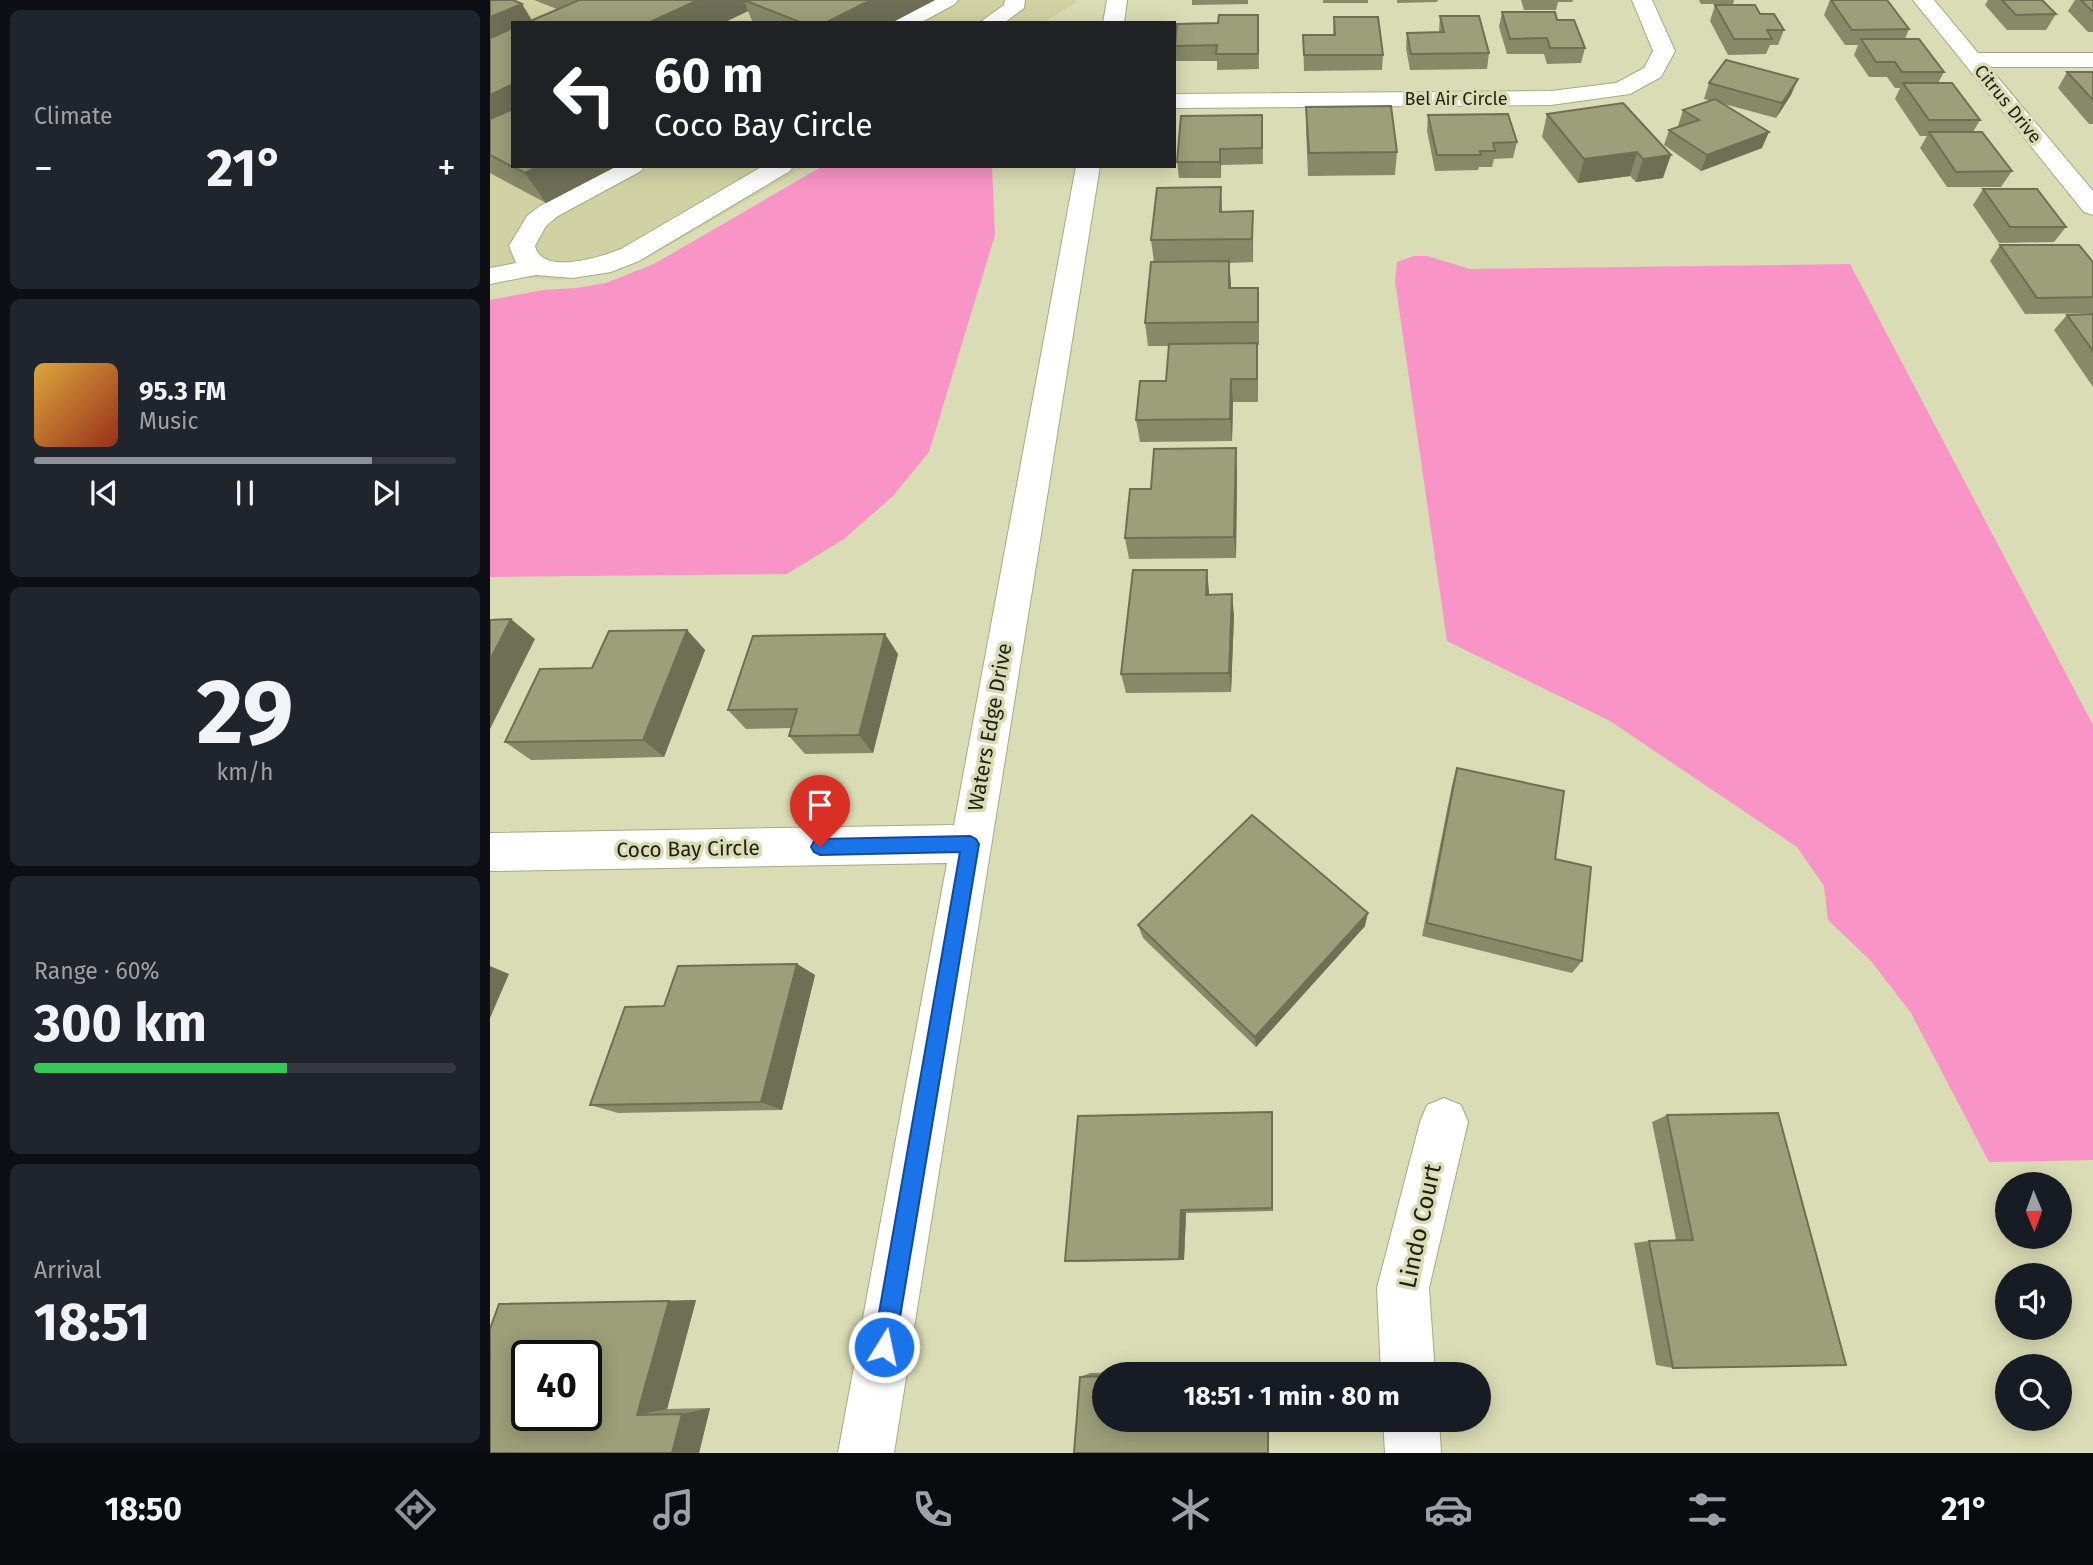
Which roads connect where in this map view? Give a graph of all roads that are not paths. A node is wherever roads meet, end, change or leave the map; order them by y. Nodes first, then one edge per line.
1 (948, 0) edge
2 (1016, 0) edge
3 (1117, 0) edge
4 (1642, 0) edge
5 (1923, 0) edge
6 (907, 21) edge
7 (992, 21) edge
8 (1113, 21) edge
9 (1972, 60) junction
10 (2093, 60) edge
11 (1176, 101) edge
12 (628, 168) edge
13 (778, 168) edge
14 (1088, 168) edge
15 (2093, 207) edge
16 (537, 267) junction
17 (490, 276) edge
18 (970, 844) junction
19 (490, 852) edge
20 (1444, 1122) dead end
21 (1407, 1362) edge
22 (1412, 1432) edge
23 (866, 1453) edge
24 (1413, 1453) edge

1 - 6 street
2 - 7 street
3 - 8 street
4 - 11 street, Bel Air Circle
5 - 9 street, Citrus Drive
9 - 10 street
9 - 15 street, Citrus Drive
12 - 16 street
13 - 16 street
14 - 18 street, Waters Edge Drive
16 - 17 street
18 - 19 street, Coco Bay Circle
18 - 23 street, Waters Edge Drive
20 - 21 street, Lindo Court
22 - 24 street

